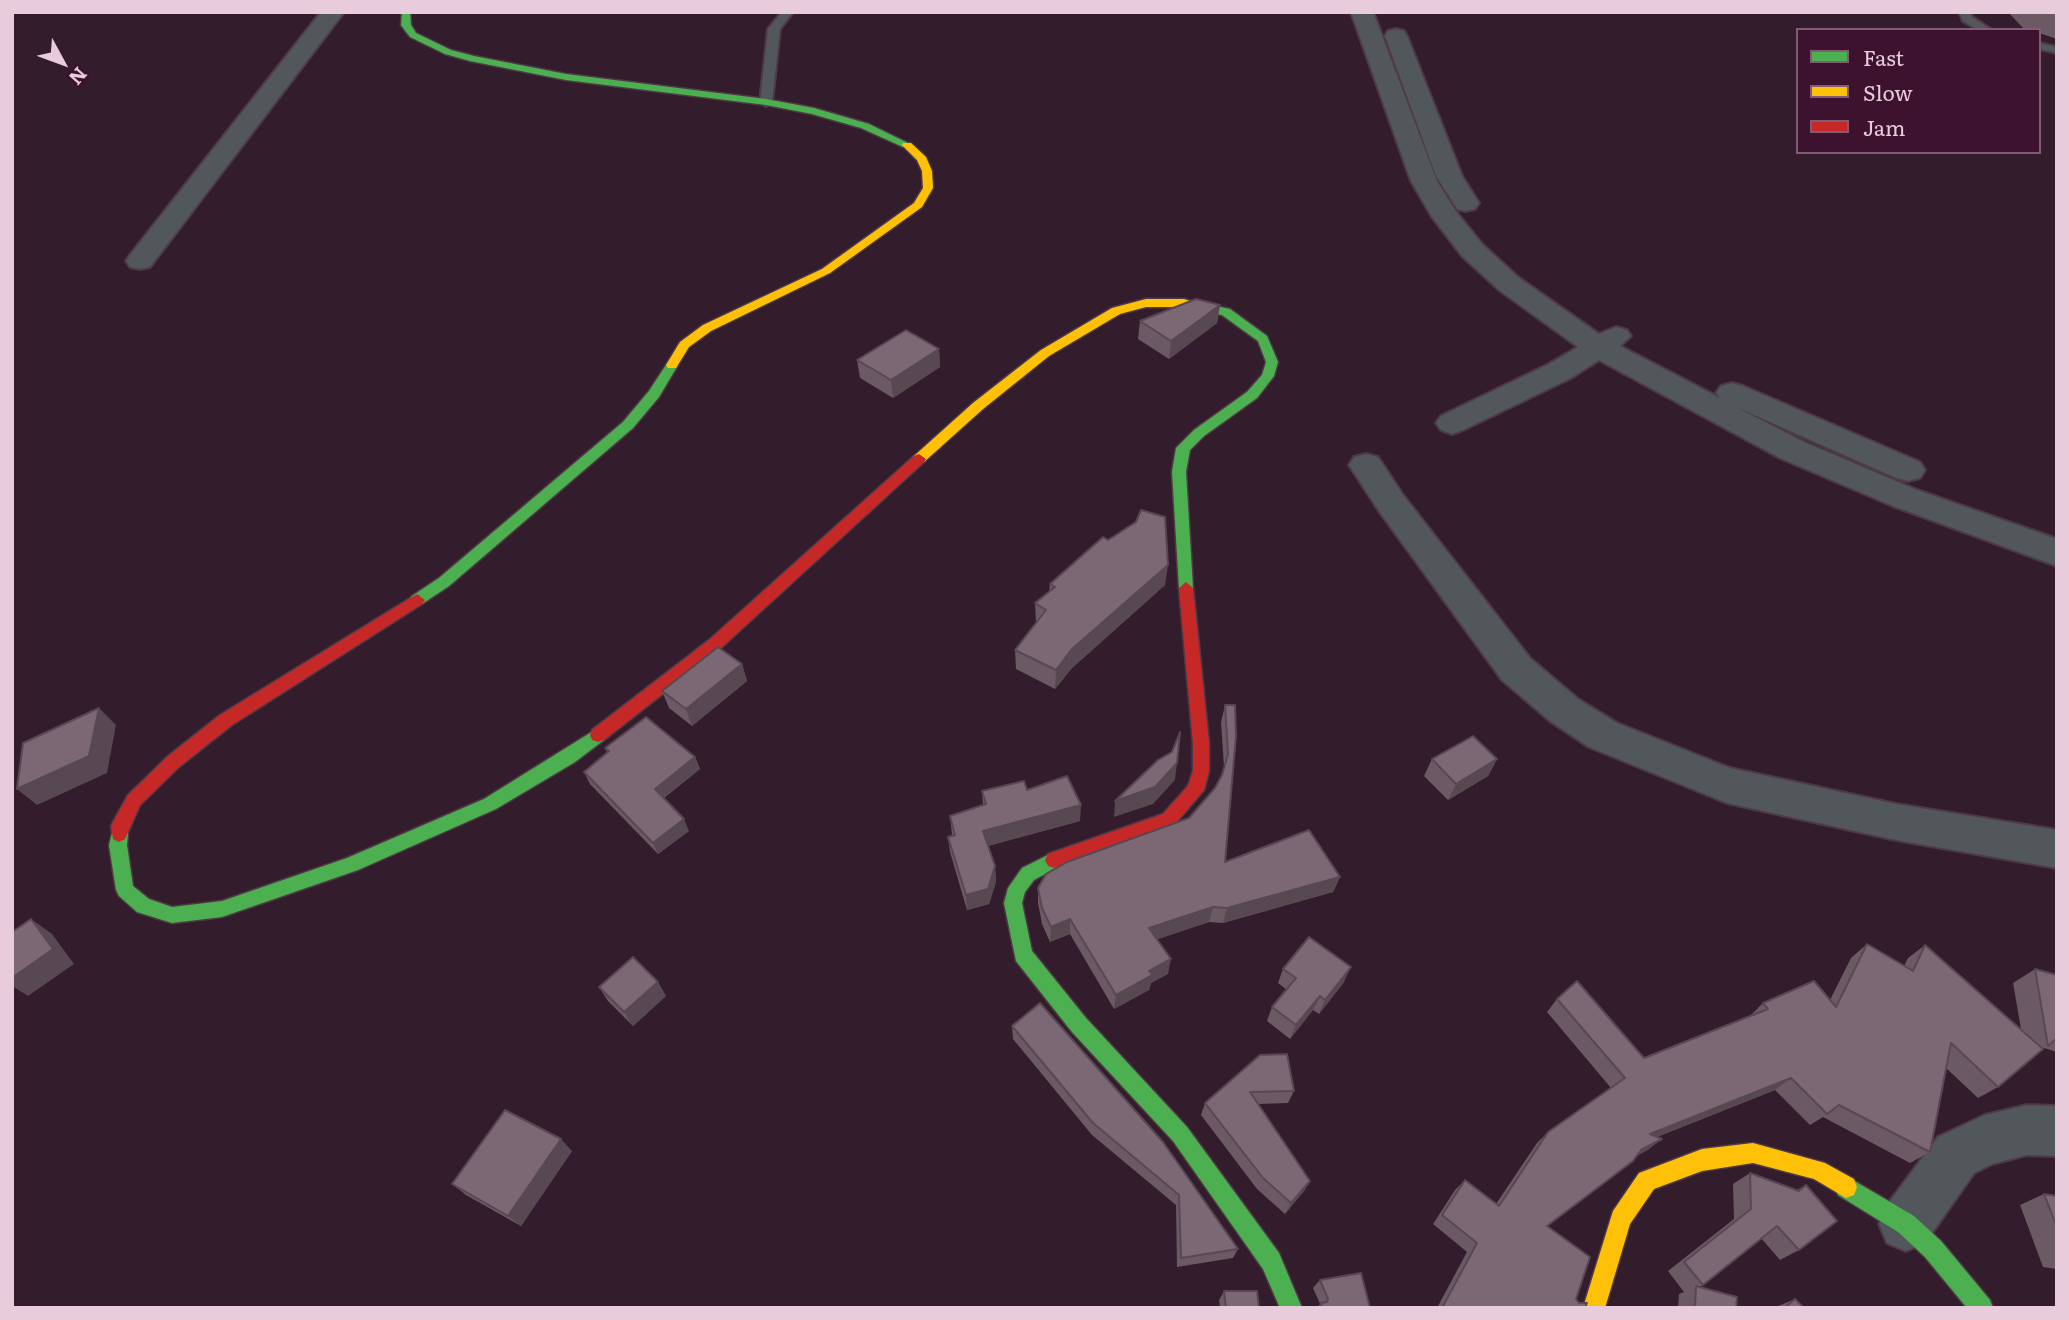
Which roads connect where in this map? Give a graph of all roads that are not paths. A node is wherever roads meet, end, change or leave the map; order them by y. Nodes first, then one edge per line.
1 (333, 12) edge
2 (406, 12) edge
3 (788, 12) edge
4 (1362, 12) edge
5 (1386, 12) edge
6 (1964, 12) edge
7 (1982, 28) edge
8 (766, 102) junction
9 (1434, 131) junction
10 (1404, 132) junction
11 (139, 261) dead end
12 (1609, 340) junction
13 (1452, 423) dead end
14 (1366, 465) dead end
15 (2057, 526) edge
16 (2057, 553) edge
17 (2057, 849) edge
18 (2057, 1131) edge
19 (1906, 1224) junction
20 (1291, 1308) edge
21 (1594, 1308) edge
22 (1982, 1308) edge

1 - 11 street
2 - 8 main road
3 - 8 lane
4 - 10 street
5 - 9 street
6 - 7 lane
8 - 20 main road
9 - 10 street
9 - 12 street
10 - 12 street
12 - 13 street
12 - 15 street
12 - 16 street
14 - 17 street
18 - 19 street
19 - 21 main road
19 - 22 main road

